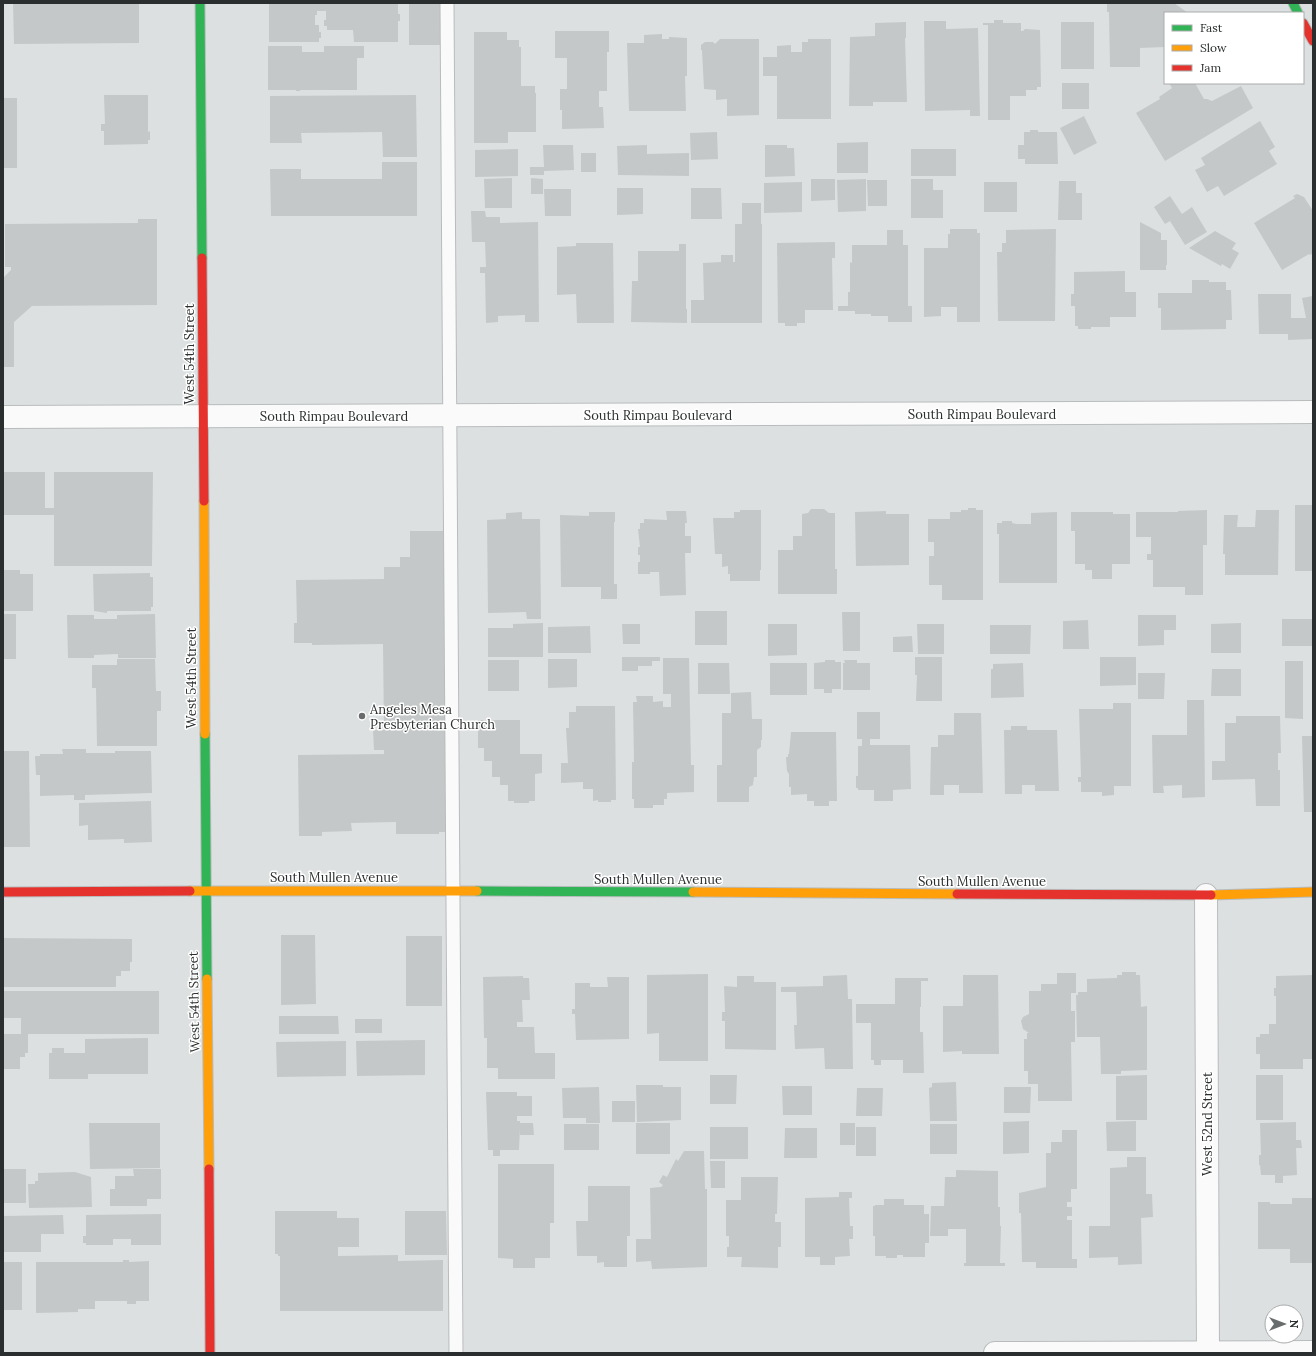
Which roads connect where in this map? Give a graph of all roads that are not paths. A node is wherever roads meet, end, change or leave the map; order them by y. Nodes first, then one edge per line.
1 (200, 3) edge
2 (447, 3) edge
3 (1293, 3) edge
4 (1298, 12) edge
5 (1304, 25) edge
6 (1313, 41) edge
7 (1313, 412) edge
8 (450, 416) junction
9 (3, 417) edge
10 (202, 417) junction
11 (206, 890) junction
12 (453, 891) junction
13 (3, 892) edge
14 (1313, 892) edge
15 (1206, 895) junction
16 (1313, 1352) edge
17 (210, 1353) edge
18 (456, 1353) edge
19 (995, 1353) edge
20 (1208, 1353) edge

1 - 10 street, West 54th Street
2 - 8 lane
3 - 4 street
5 - 6 street
7 - 8 street, South Rimpau Boulevard
8 - 10 street, South Rimpau Boulevard
8 - 12 lane
9 - 10 street, South Rimpau Boulevard
10 - 11 street, West 54th Street
11 - 12 street, South Mullen Avenue
11 - 13 street, South Mullen Avenue
11 - 17 street, West 54th Street
12 - 15 street, South Mullen Avenue
12 - 18 lane
14 - 15 street, South Mullen Avenue
15 - 20 street, West 52nd Street
16 - 20 street
19 - 20 street

